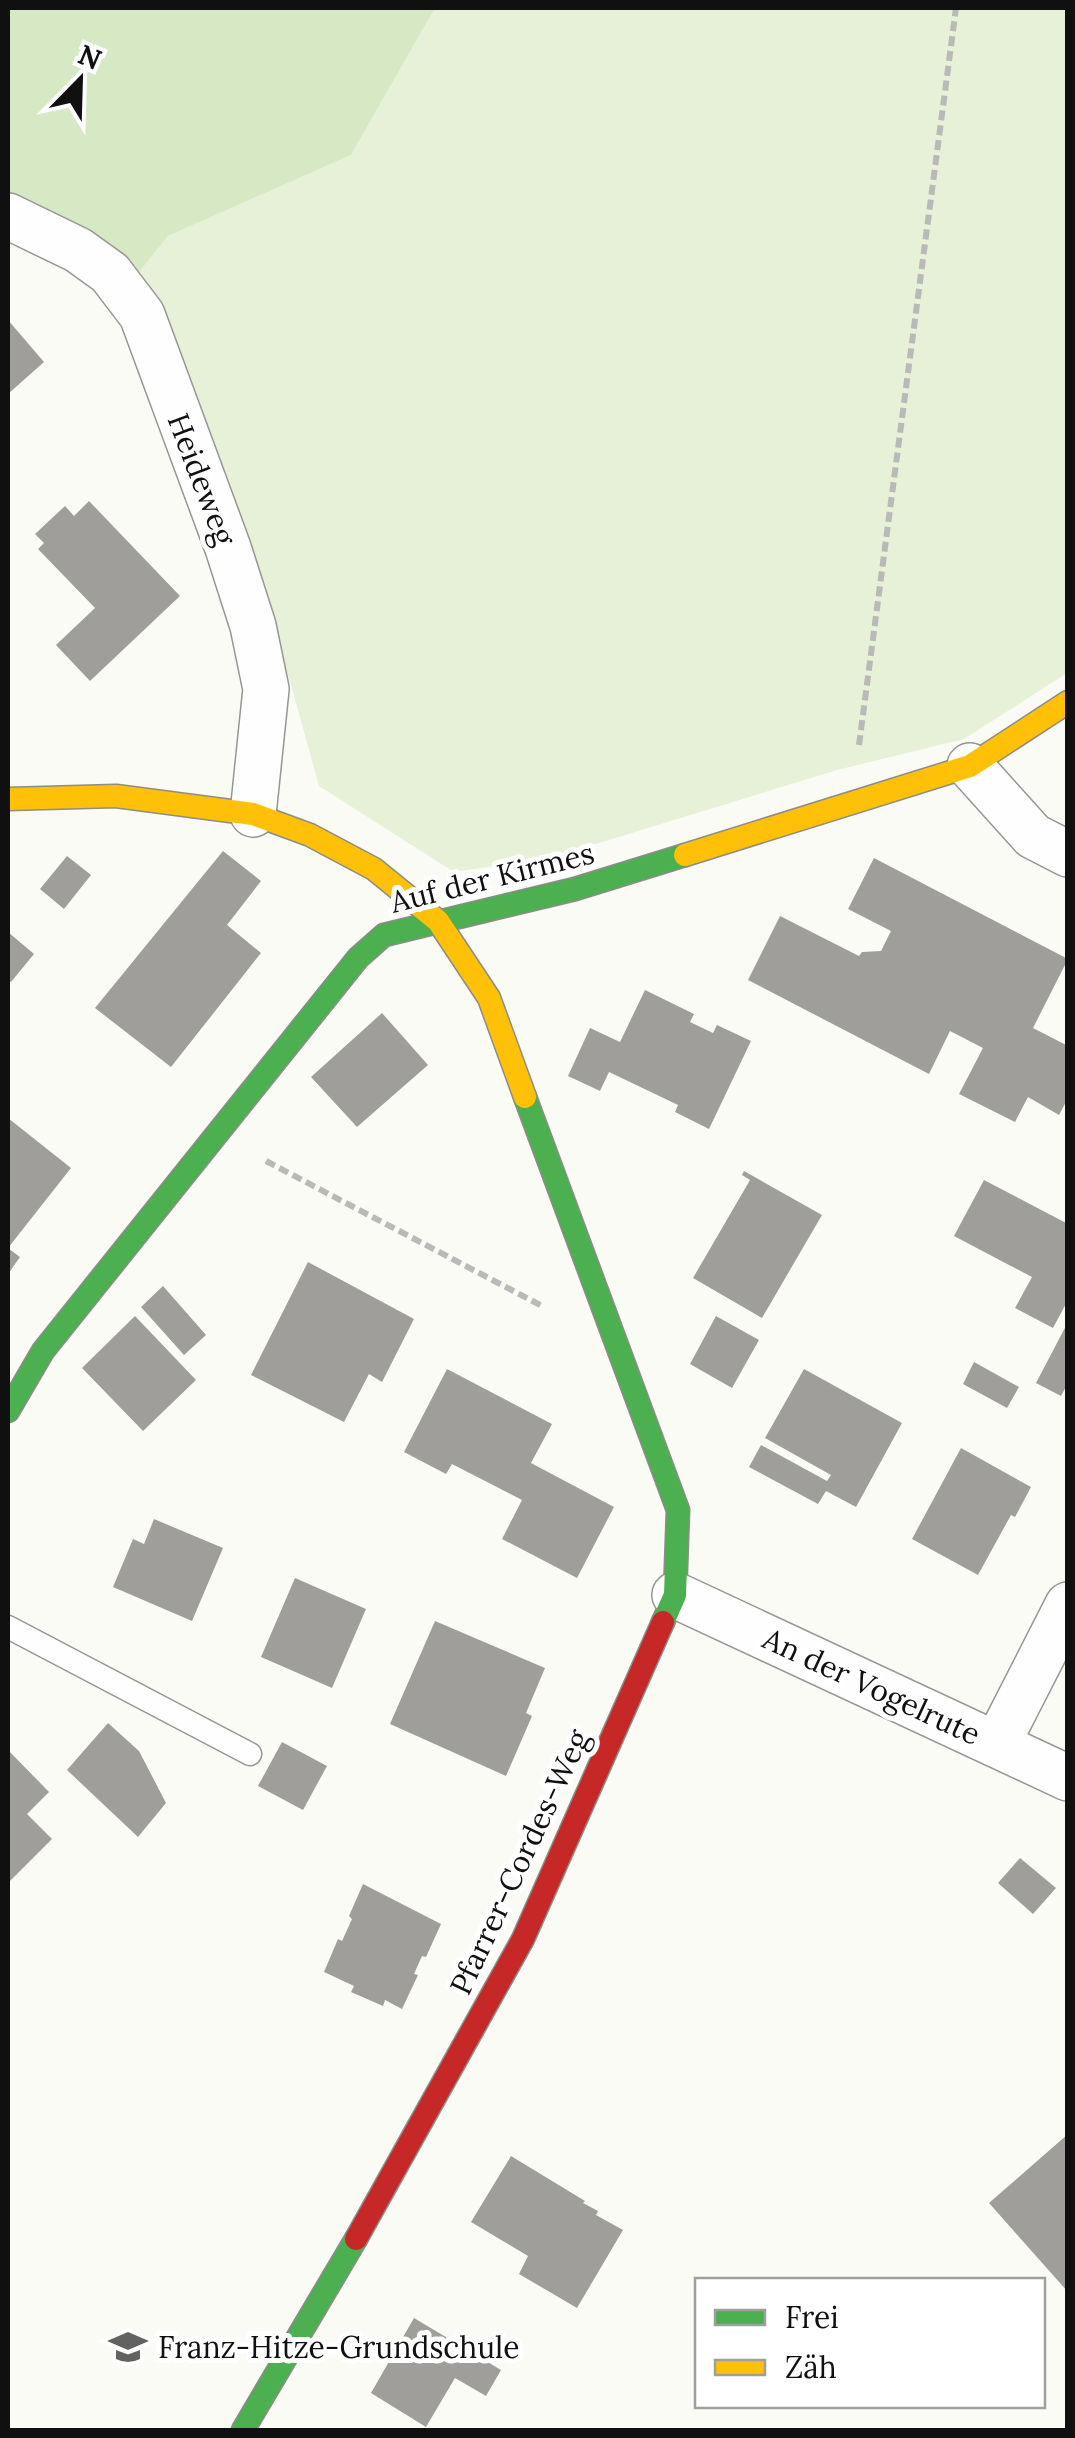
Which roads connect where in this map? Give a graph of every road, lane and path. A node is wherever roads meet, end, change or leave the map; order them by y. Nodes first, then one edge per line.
1 (956, 8) edge
2 (8, 216) edge
3 (1068, 702) edge
4 (970, 766) junction
5 (8, 799) edge
6 (851, 800) junction
7 (254, 814) junction
8 (1068, 854) edge
9 (438, 920) junction
10 (216, 1135) junction
11 (595, 1285) junction
12 (8, 1412) edge
13 (675, 1595) junction
14 (1068, 1605) edge
15 (8, 1627) edge
16 (997, 1744) junction
17 (250, 1754) dead end
18 (1068, 1778) edge
19 (243, 2430) edge

1 - 6 path
2 - 7 street, Heideweg
3 - 4 street, Auf der Kirmes
4 - 6 street, Auf der Kirmes
4 - 8 street
5 - 7 street, Pfarrer-Cordes-Weg
6 - 9 street, Auf der Kirmes
7 - 9 street, Pfarrer-Cordes-Weg
9 - 10 street, Auf der Kirmes
9 - 11 street, Pfarrer-Cordes-Weg
10 - 11 path
10 - 12 street, Auf der Kirmes
11 - 13 street, Pfarrer-Cordes-Weg
13 - 16 street, An der Vogelrute
13 - 19 street, Pfarrer-Cordes-Weg
14 - 16 street
15 - 17 lane
16 - 18 street, An der Vogelrute

